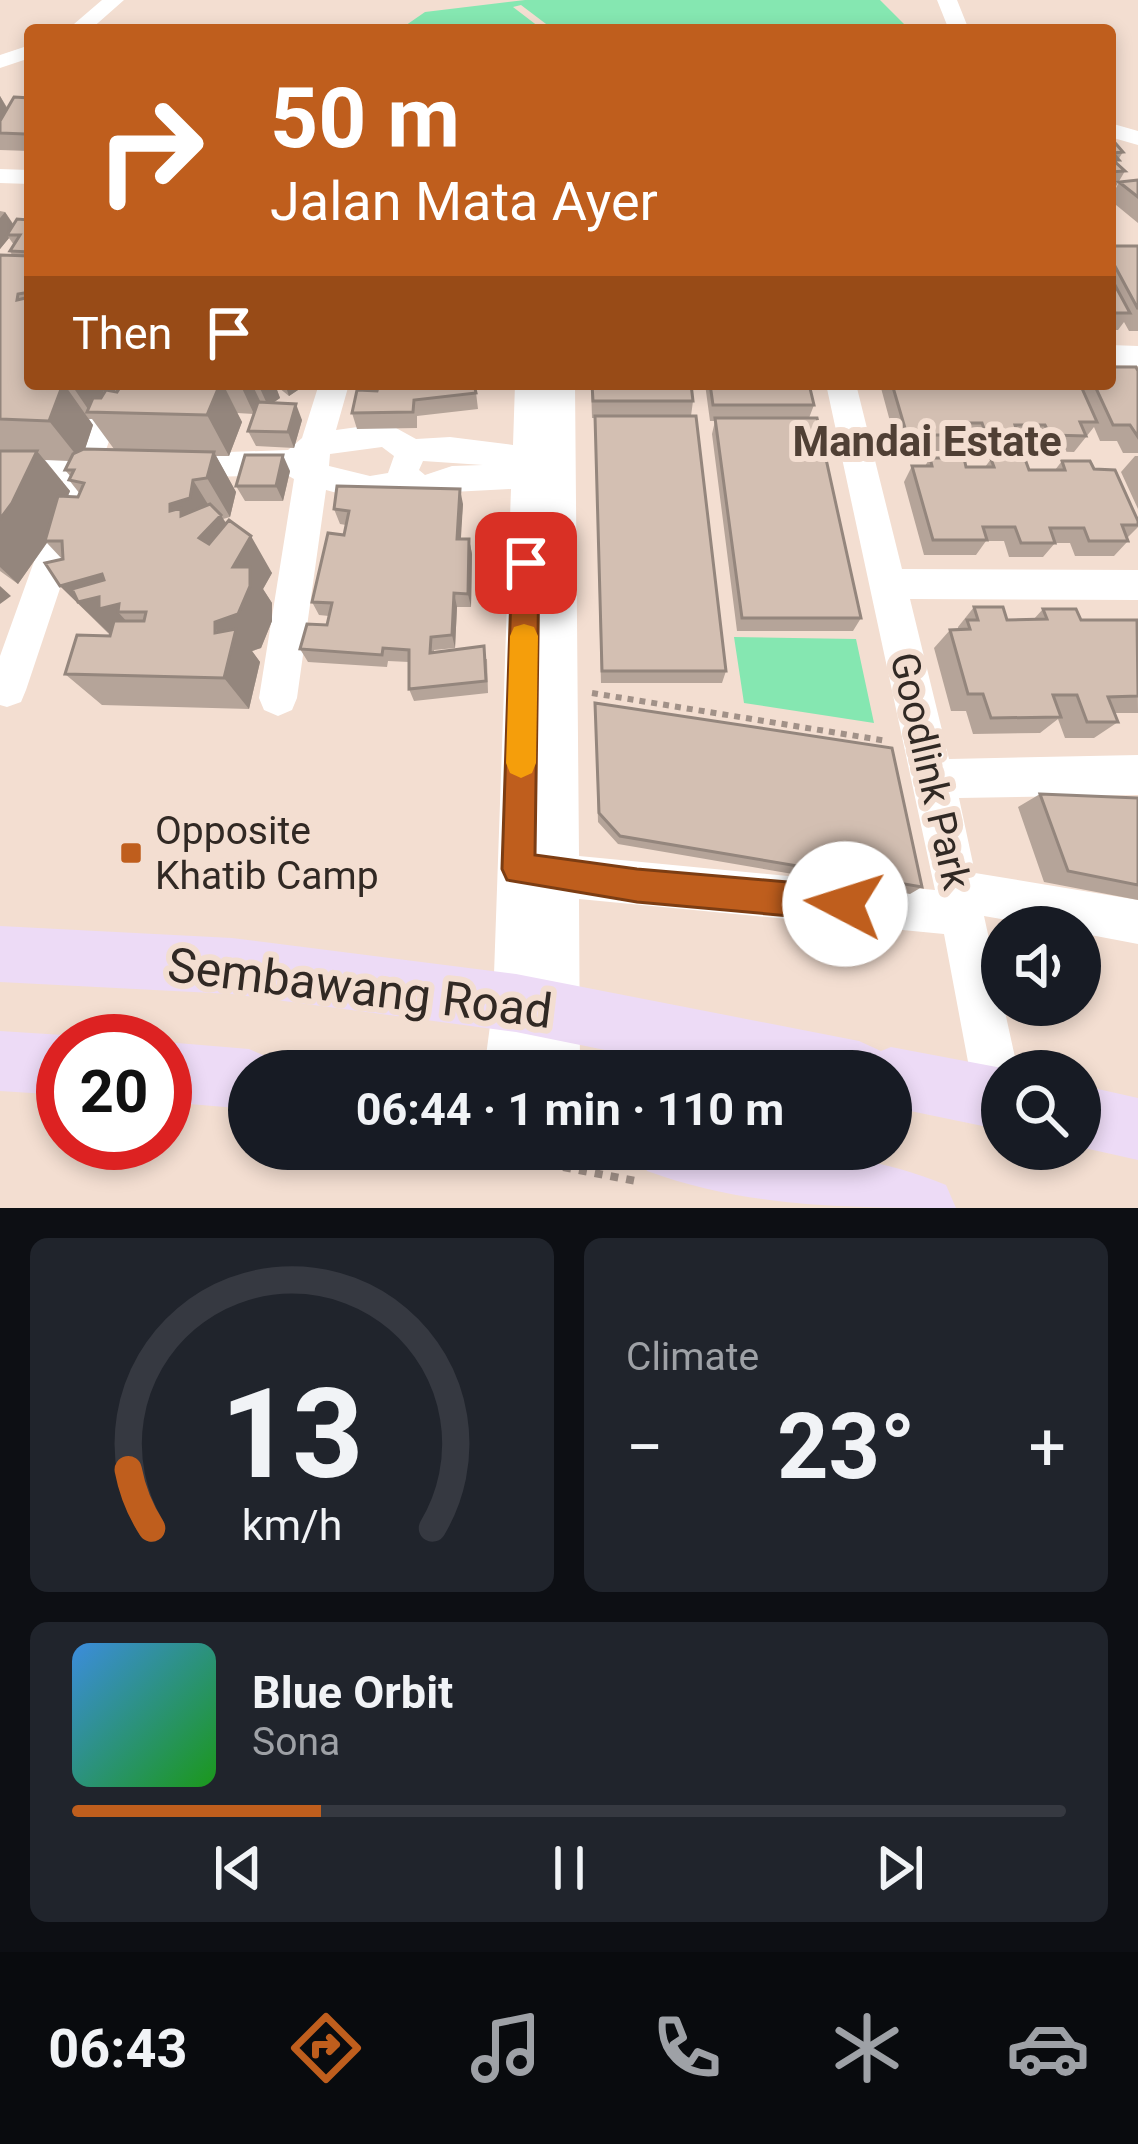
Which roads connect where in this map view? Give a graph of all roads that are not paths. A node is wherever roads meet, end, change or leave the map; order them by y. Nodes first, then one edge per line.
1 (114, 0) edge
2 (84, 24) edge
3 (111, 390) edge
4 (332, 390) edge
5 (530, 390) edge
6 (560, 390) edge
7 (843, 390) edge
8 (307, 460) junction
9 (411, 467) junction
10 (83, 468) junction
11 (528, 468) junction
12 (0, 470) edge
13 (887, 584) junction
14 (1138, 585) edge
15 (7, 689) dead end
16 (278, 698) dead end
17 (930, 763) junction
18 (1138, 775) edge
19 (539, 871) junction
20 (961, 905) junction
21 (1138, 922) edge
22 (0, 954) edge
23 (537, 1008) junction
24 (518, 1050) edge
25 (550, 1050) edge
26 (752, 1050) edge
27 (991, 1050) edge
28 (0, 1061) edge
29 (36, 1063) edge
30 (192, 1074) edge
31 (228, 1077) edge
32 (912, 1081) edge
33 (981, 1095) edge
34 (1101, 1121) edge
35 (1138, 1129) edge
36 (759, 1170) edge
37 (923, 1208) edge

1 - 2 street
3 - 10 street
4 - 8 street
5 - 11 street
6 - 19 street
7 - 13 street, Goodlink Park
8 - 9 street
8 - 9 street
8 - 10 street
8 - 16 street
9 - 11 street
10 - 12 street
10 - 15 street
11 - 19 street
13 - 14 street
13 - 17 street, Goodlink Park
17 - 18 street
17 - 20 street, Goodlink Park
19 - 20 street
19 - 23 street
20 - 21 street
20 - 27 street, Goodlink Park
22 - 23 main road, Sembawang Road
23 - 24 street
23 - 25 street
23 - 26 main road, Sembawang Road
28 - 29 main road
30 - 31 main road
32 - 33 main road
34 - 35 main road
36 - 37 main road

